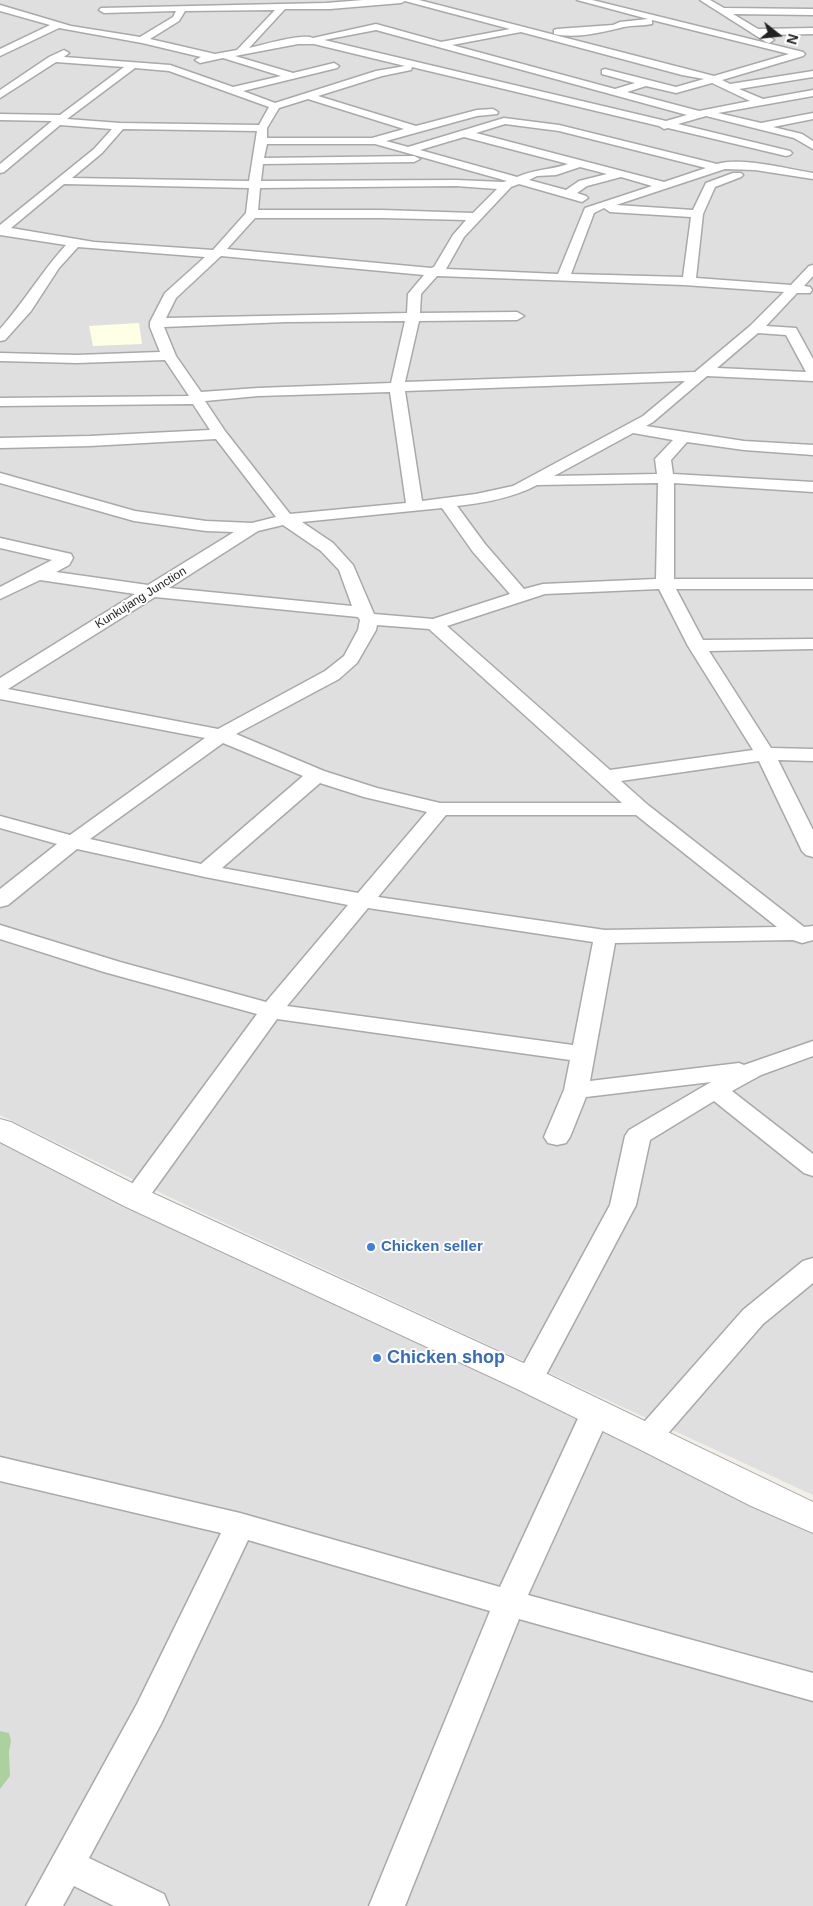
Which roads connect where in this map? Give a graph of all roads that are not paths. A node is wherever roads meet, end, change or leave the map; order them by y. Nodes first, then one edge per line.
1 (115, 0) edge
2 (401, 0) edge
3 (409, 0) edge
4 (581, 0) edge
5 (704, 0) edge
6 (22, 3) dead end
7 (330, 4) edge
8 (282, 7) junction
9 (182, 9) junction
10 (2, 10) edge
11 (722, 11) junction
12 (784, 11) junction
13 (813, 12) edge
14 (345, 14) dead end
15 (98, 15) junction
16 (360, 20) dead end
17 (664, 21) junction
18 (58, 25) junction
19 (376, 27) junction
20 (80, 30) junction
21 (531, 32) junction
22 (798, 32) junction
23 (813, 32) edge
24 (97, 33) junction
25 (758, 37) junction
26 (319, 39) junction
27 (142, 40) junction
28 (437, 44) junction
29 (418, 48) dead end
30 (403, 51) dead end
31 (240, 52) junction
32 (360, 52) junction
33 (0, 53) edge
34 (200, 53) junction
35 (803, 55) junction
36 (217, 56) junction
37 (27, 62) dead end
38 (48, 62) junction
39 (188, 63) junction
40 (132, 66) junction
41 (334, 66) dead end
42 (418, 66) junction
43 (522, 66) junction
44 (170, 68) junction
45 (606, 72) dead end
46 (813, 74) edge
47 (646, 75) junction
48 (294, 76) junction
49 (481, 79) junction
50 (713, 79) junction
51 (0, 81) edge
52 (16, 82) junction
53 (730, 87) junction
54 (235, 90) junction
55 (615, 92) junction
56 (813, 93) edge
57 (0, 95) edge
58 (309, 96) junction
59 (641, 100) junction
60 (762, 102) junction
61 (275, 106) junction
62 (607, 111) junction
63 (507, 114) junction
64 (703, 114) junction
65 (813, 116) edge
66 (0, 117) edge
67 (591, 117) dead end
68 (60, 120) junction
69 (575, 122) dead end
70 (120, 126) junction
71 (664, 126) junction
72 (761, 126) junction
73 (559, 128) junction
74 (416, 129) junction
75 (813, 132) edge
76 (463, 133) junction
77 (262, 135) junction
78 (798, 136) junction
79 (375, 141) junction
80 (812, 145) edge
81 (409, 150) junction
82 (786, 153) junction
83 (437, 158) junction
84 (258, 161) junction
85 (578, 164) junction
86 (756, 167) junction
87 (718, 168) junction
88 (0, 170) edge
89 (618, 174) junction
90 (813, 176) edge
91 (62, 180) junction
92 (509, 184) junction
93 (254, 185) junction
94 (664, 185) junction
95 (568, 194) junction
96 (601, 205) junction
97 (252, 214) junction
98 (697, 214) junction
99 (476, 217) junction
100 (0, 231) edge
101 (75, 242) junction
102 (217, 253) junction
103 (813, 269) edge
104 (436, 272) junction
105 (563, 277) junction
106 (689, 282) junction
107 (813, 286) edge
108 (796, 289) junction
109 (813, 291) edge
110 (517, 316) dead end
111 (414, 317) junction
112 (157, 322) junction
113 (755, 329) junction
114 (0, 337) edge
115 (169, 356) junction
116 (0, 357) edge
117 (813, 372) edge
118 (702, 374) junction
119 (813, 377) edge
120 (397, 387) junction
121 (197, 398) junction
122 (0, 402) edge
123 (631, 428) junction
124 (220, 434) junction
125 (684, 437) junction
126 (0, 443) edge
127 (813, 450) edge
128 (0, 478) edge
129 (666, 478) junction
130 (534, 481) junction
131 (813, 487) edge
132 (446, 503) junction
133 (415, 507) junction
134 (286, 519) junction
135 (252, 528) junction
136 (0, 543) edge
137 (37, 574) junction
138 (665, 584) junction
139 (813, 584) edge
140 (151, 592) junction
141 (0, 594) edge
142 (521, 596) junction
143 (366, 615) junction
144 (434, 624) junction
145 (813, 644) edge
146 (697, 646) junction
147 (0, 686) edge
148 (0, 692) edge
149 (220, 735) junction
150 (765, 754) junction
151 (813, 755) edge
152 (317, 775) junction
153 (605, 777) junction
154 (440, 809) junction
155 (641, 809) junction
156 (0, 822) edge
157 (74, 842) junction
158 (813, 851) edge
159 (205, 872) junction
160 (0, 900) edge
161 (363, 901) junction
162 (0, 932) edge
163 (605, 937) junction
164 (808, 937) edge
165 (271, 1011) junction
166 (813, 1048) edge
167 (582, 1054) junction
168 (752, 1070) junction
169 (576, 1090) junction
170 (715, 1090) junction
171 (0, 1129) edge
172 (556, 1137) dead end
173 (813, 1167) edge
174 (135, 1198) junction
175 (813, 1268) edge
176 (530, 1380) junction
177 (596, 1412) junction
178 (648, 1437) junction
179 (0, 1469) edge
180 (813, 1518) edge
181 (240, 1525) junction
182 (509, 1603) junction
183 (813, 1687) edge
184 (68, 1865) junction
185 (44, 1906) edge
186 (151, 1906) edge
187 (387, 1906) edge

1 - 15 street
2 - 7 street
3 - 21 street
4 - 17 street
5 - 11 street
6 - 10 street
7 - 8 street
7 - 14 street
8 - 9 street
8 - 31 street
9 - 15 street
9 - 27 street
10 - 18 street
11 - 12 street
11 - 25 street
12 - 13 street
12 - 22 street
15 - 20 street
16 - 19 street
17 - 21 street
17 - 25 street
18 - 20 street
18 - 33 street
19 - 26 street
19 - 28 street
20 - 24 street
21 - 28 street
21 - 47 street
22 - 23 street
22 - 25 street
24 - 27 street
24 - 38 street
25 - 35 street
25 - 35 street
26 - 31 street
26 - 32 street
27 - 34 street
28 - 29 street
28 - 43 street
30 - 32 street
31 - 36 street
32 - 42 street
34 - 36 street
34 - 39 street
35 - 50 street
36 - 39 street
36 - 48 street
37 - 38 street
38 - 40 street
38 - 52 street
39 - 44 street
40 - 44 street
40 - 68 street
41 - 48 street
42 - 49 street
42 - 58 street
43 - 49 street
43 - 55 street
44 - 54 street
45 - 47 street
46 - 53 street
47 - 50 street
47 - 50 street
47 - 55 street
48 - 54 street
49 - 62 street
50 - 53 street
51 - 52 street
52 - 57 street
53 - 60 street
54 - 61 street
55 - 59 street
56 - 60 street
58 - 61 street
58 - 74 street
59 - 62 street
59 - 64 street
60 - 64 street
61 - 77 street
62 - 67 street
62 - 71 street
63 - 73 street
63 - 74 street
63 - 76 street
64 - 71 street
64 - 72 street
65 - 72 street
66 - 68 street
68 - 70 street
68 - 88 street
69 - 73 street
70 - 77 street
70 - 91 street
71 - 82 street
72 - 78 street
73 - 87 street
74 - 79 street
75 - 78 street
76 - 81 street
76 - 85 street
77 - 79 street
77 - 84 street
78 - 80 street
79 - 81 street
80 - 82 street
81 - 83 street
82 - 86 street
83 - 84 street
83 - 92 street
84 - 93 street
85 - 89 street
85 - 92 street
86 - 87 street
86 - 90 street
86 - 98 street
87 - 94 street
89 - 94 street
89 - 95 street
91 - 93 street
91 - 100 street
92 - 93 street
92 - 95 street
92 - 99 street
93 - 97 street
94 - 96 street
95 - 96 street
96 - 98 street
96 - 105 street
97 - 99 street
97 - 102 street
98 - 106 street
99 - 104 street
100 - 101 street
101 - 102 street
101 - 114 street
102 - 104 street
102 - 112 street
103 - 108 street, Kunkujang Junction
104 - 105 street
104 - 111 street
105 - 106 street
106 - 108 street
107 - 108 street
108 - 109 street
108 - 113 street, Kunkujang Junction
110 - 111 street
111 - 112 street
111 - 120 street
112 - 115 street
113 - 117 street
113 - 118 street, Kunkujang Junction
115 - 116 street
115 - 121 street
118 - 119 street
118 - 120 street
118 - 123 street, Kunkujang Junction
120 - 121 street
120 - 133 street
121 - 122 street
121 - 124 street
123 - 125 street
123 - 130 street, Kunkujang Junction
124 - 126 street
124 - 134 street
125 - 127 street
125 - 129 street
128 - 135 street
129 - 130 street
129 - 131 street
129 - 138 street
130 - 132 street, Kunkujang Junction
132 - 133 street, Kunkujang Junction
132 - 142 street
133 - 134 street, Kunkujang Junction
134 - 135 street, Kunkujang Junction
134 - 143 street
135 - 140 street, Kunkujang Junction
136 - 137 street
137 - 140 street
137 - 141 street
138 - 139 street
138 - 142 street
138 - 146 street
140 - 143 street
140 - 147 street, Kunkujang Junction
142 - 144 street
143 - 144 street
143 - 149 street
144 - 153 street
145 - 146 street
146 - 150 street
148 - 149 street
149 - 152 street
149 - 157 street
150 - 151 street
150 - 153 street
150 - 158 street
152 - 154 street
152 - 159 street
153 - 155 street
154 - 155 street
154 - 161 street
155 - 164 street
156 - 157 street
157 - 159 street
157 - 160 street
159 - 161 street
161 - 163 street
161 - 165 street
162 - 165 street
163 - 164 street
163 - 167 street
165 - 167 street
165 - 174 street
166 - 168 street
167 - 169 street
168 - 169 street
168 - 170 street
169 - 172 street
170 - 173 street
170 - 176 street
171 - 174 street
174 - 176 street
175 - 178 street
176 - 177 street
177 - 178 street
177 - 182 street
178 - 180 street
179 - 181 street
181 - 182 street
181 - 184 street
182 - 183 street
182 - 187 street
184 - 185 street
184 - 186 street

